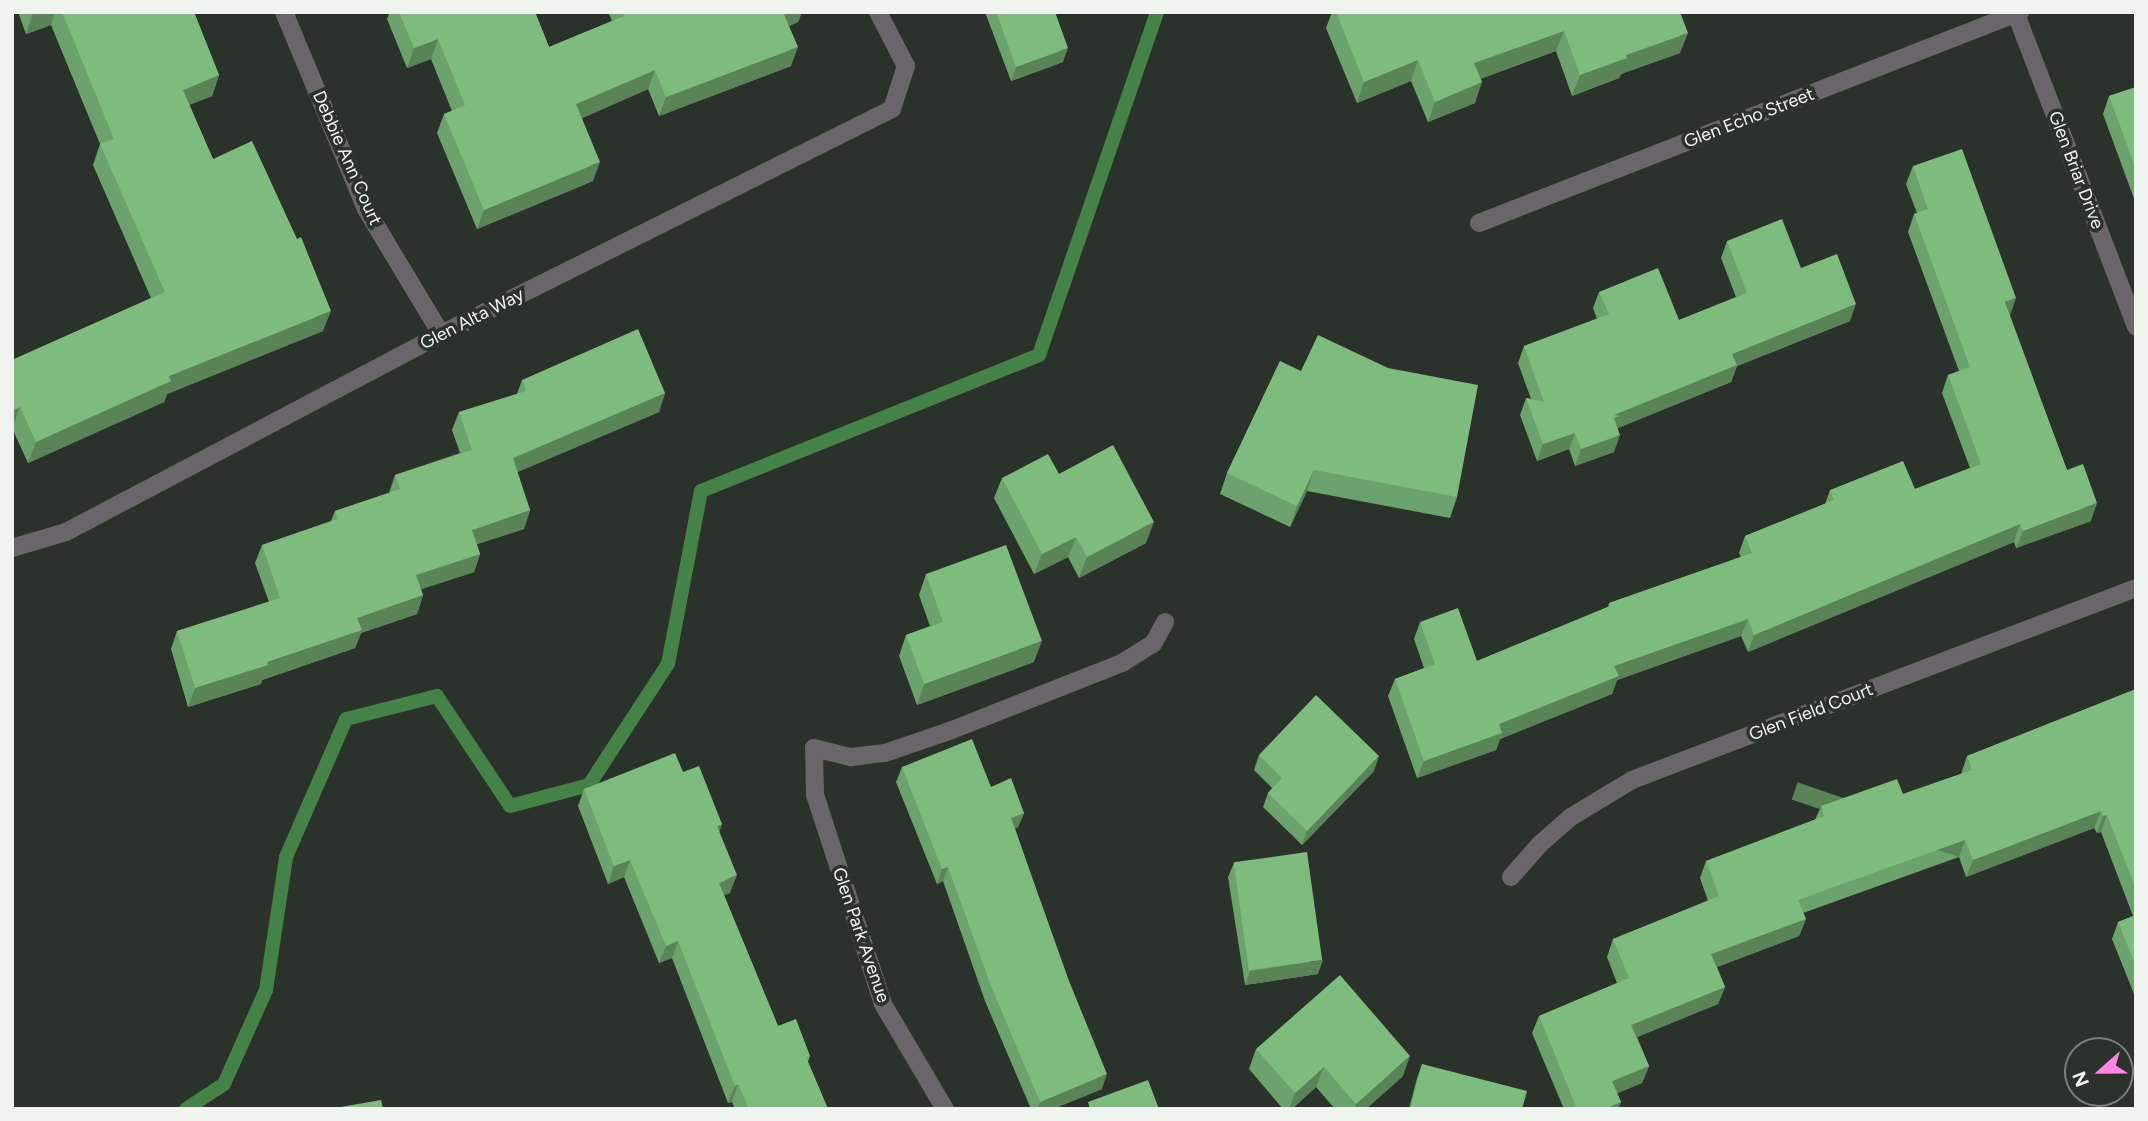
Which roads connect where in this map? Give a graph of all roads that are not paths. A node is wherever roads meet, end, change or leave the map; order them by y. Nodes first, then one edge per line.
1 (284, 12) edge
2 (878, 12) edge
3 (2018, 13) edge
4 (1479, 223) dead end
5 (2136, 327) edge
6 (441, 334) junction
7 (12, 548) edge
8 (2136, 588) edge
9 (1165, 622) dead end
10 (1511, 877) dead end
11 (944, 1109) edge

1 - 6 street, Debbie Ann Court
2 - 6 street, Glen Alta Way
3 - 4 street, Glen Echo Street
3 - 5 street, Glen Briar Drive
6 - 7 street, Glen Alta Way
8 - 10 street, Glen Field Court
9 - 11 street, Glen Park Avenue

